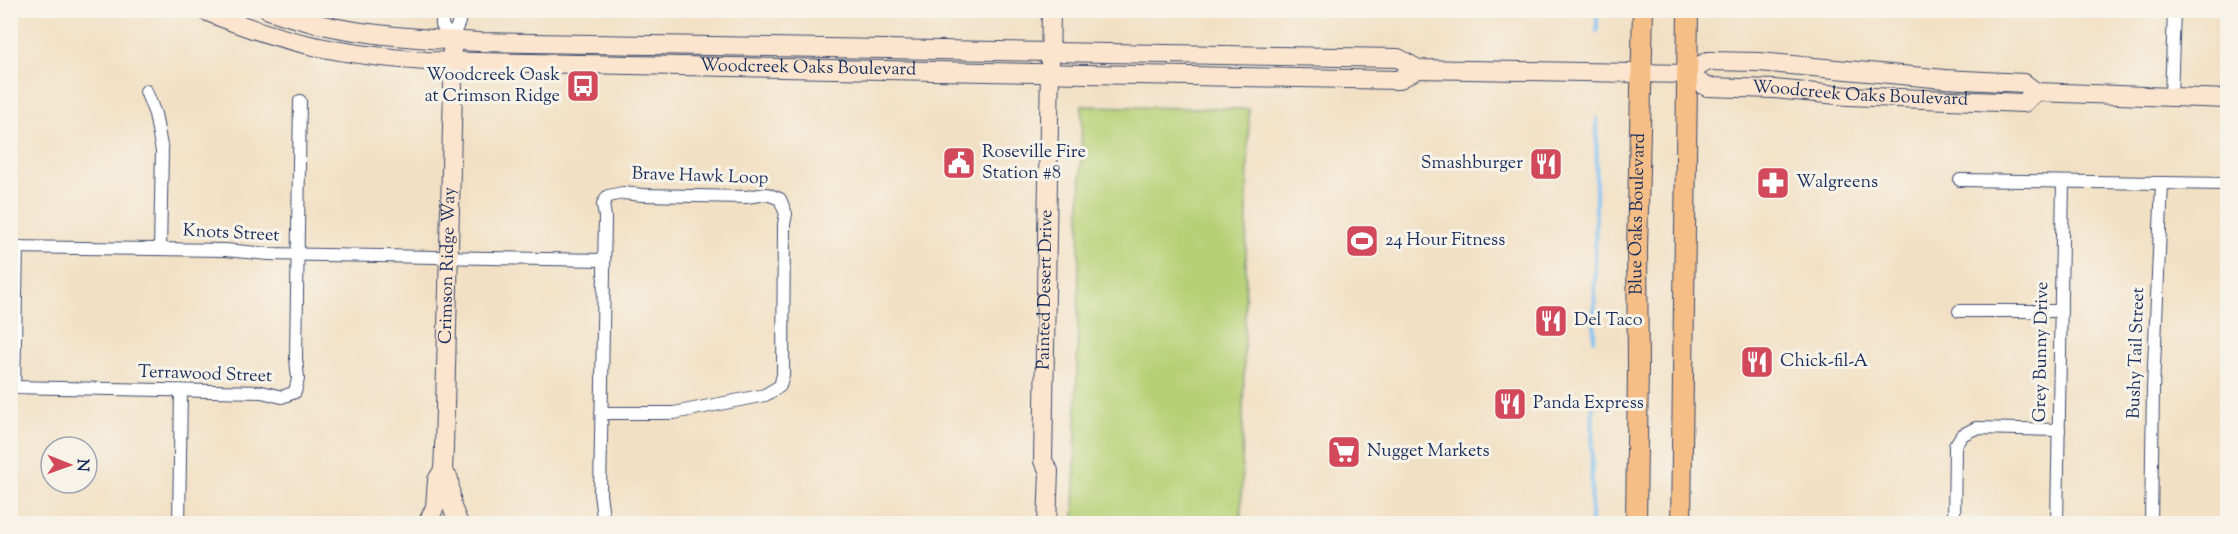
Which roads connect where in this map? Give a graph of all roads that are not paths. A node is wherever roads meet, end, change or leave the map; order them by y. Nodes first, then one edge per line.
1 (203, 10) edge
2 (269, 10) edge
3 (442, 10) edge
4 (459, 10) edge
5 (1051, 10) edge
6 (1643, 10) edge
7 (1688, 10) edge
8 (2174, 10) edge
9 (451, 40) junction
10 (1050, 52) junction
11 (452, 62) junction
12 (1418, 69) junction
13 (1050, 74) junction
14 (1642, 74) junction
15 (1686, 74) junction
16 (146, 91) dead end
17 (2036, 92) junction
18 (2171, 97) junction
19 (2228, 99) edge
20 (300, 101) dead end
21 (1960, 180) dead end
22 (2063, 182) junction
23 (2162, 183) junction
24 (2228, 184) edge
25 (14, 247) edge
26 (160, 249) junction
27 (298, 255) junction
28 (450, 258) junction
29 (604, 260) junction
30 (1959, 311) dead end
31 (2061, 311) junction
32 (12, 387) edge
33 (182, 390) junction
34 (602, 413) junction
35 (2059, 430) junction
36 (1043, 461) junction
37 (443, 470) junction
38 (179, 524) edge
39 (427, 524) edge
40 (459, 524) edge
41 (604, 524) edge
42 (1035, 524) edge
43 (1047, 524) edge
44 (1636, 524) edge
45 (1681, 524) edge
46 (1954, 524) edge
47 (2057, 524) edge
48 (2151, 524) edge

1 - 11 main road, Woodcreek Oaks Boulevard
2 - 9 main road, Woodcreek Oaks Boulevard
3 - 9 street
4 - 9 street
5 - 10 main road, Painted Desert Drive
6 - 14 main road, Blue Oaks Boulevard
7 - 15 main road
8 - 18 street
9 - 10 main road, Woodcreek Oaks Boulevard
9 - 11 main road, Crimson Ridge Way
10 - 12 main road, Woodcreek Oaks Boulevard
10 - 13 main road, Painted Desert Drive
11 - 13 main road, Woodcreek Oaks Boulevard
11 - 28 main road, Crimson Ridge Way
12 - 13 main road, Woodcreek Oaks Boulevard
12 - 14 main road, Woodcreek Oaks Boulevard
13 - 36 main road, Painted Desert Drive
14 - 15 main road, Woodcreek Oaks Boulevard
14 - 44 main road, Blue Oaks Boulevard
15 - 17 main road, Woodcreek Oaks Boulevard
15 - 17 main road, Woodcreek Oaks Boulevard
15 - 45 main road
16 - 26 street
17 - 18 main road, Woodcreek Oaks Boulevard
18 - 19 main road, Woodcreek Oaks Boulevard
20 - 27 street
21 - 22 street
22 - 23 street
22 - 31 street, Grey Bunny Drive
23 - 24 street
23 - 48 street, Bushy Tail Street
25 - 26 street, Knots Street
25 - 32 street
26 - 27 street, Knots Street
27 - 28 street, Knots Street
27 - 33 street, Terrawood Street
28 - 29 street, Knots Street
28 - 37 main road, Crimson Ridge Way
29 - 34 street, Brave Hawk Loop
29 - 34 street, Brave Hawk Loop
30 - 31 street
31 - 35 street, Grey Bunny Drive
32 - 33 street, Terrawood Street
33 - 38 street
34 - 41 street, Brave Hawk Loop
35 - 46 street
35 - 47 street, Grey Bunny Drive
36 - 42 main road, Painted Desert Drive
36 - 43 main road, Painted Desert Drive
37 - 39 main road, Crimson Ridge Way
37 - 40 main road, Crimson Ridge Way

